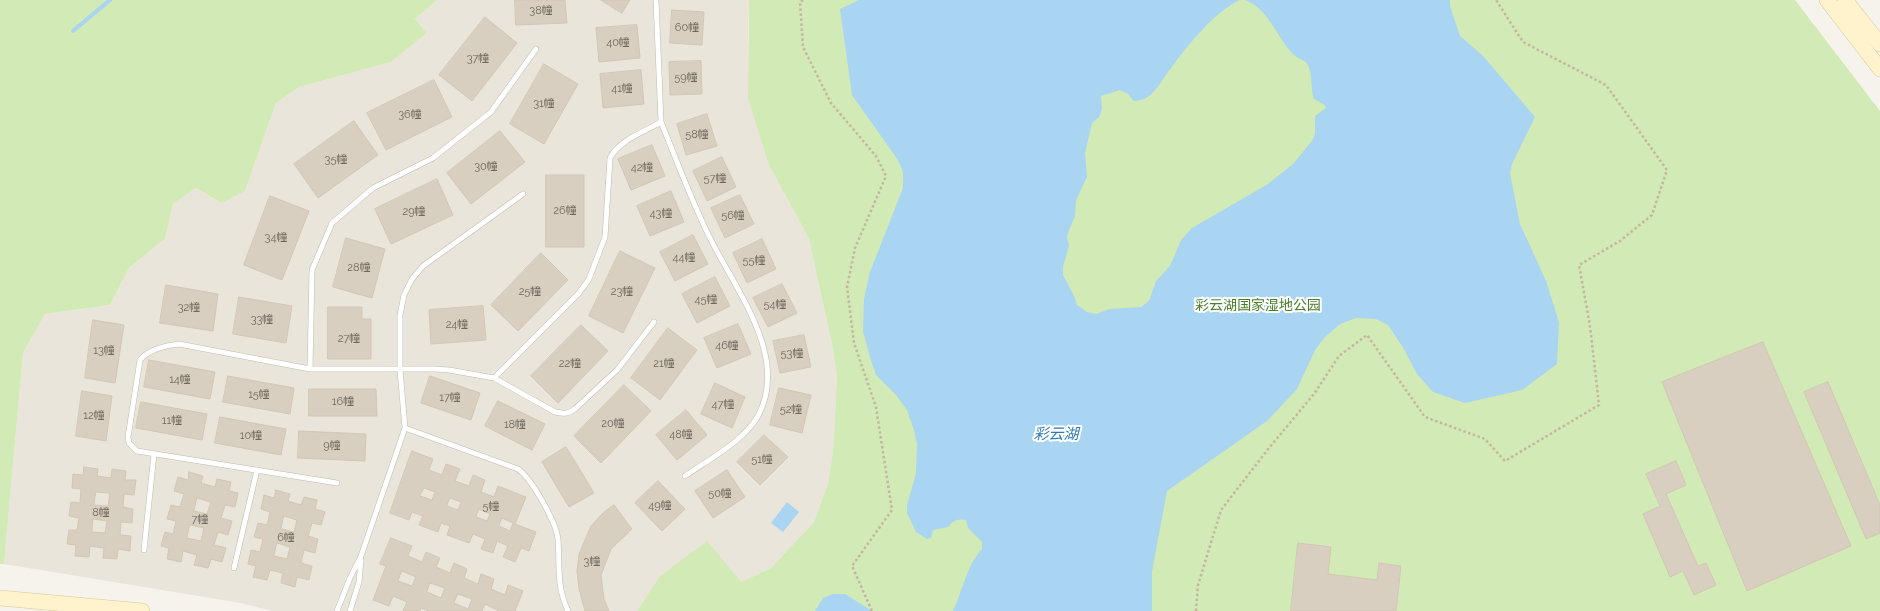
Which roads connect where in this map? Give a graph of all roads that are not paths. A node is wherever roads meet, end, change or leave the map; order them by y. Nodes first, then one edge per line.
1 (656, 0) edge
2 (1827, 0) edge
3 (1845, 0) edge
4 (1880, 44) edge
5 (536, 49) dead end
6 (1880, 69) edge
7 (661, 122) junction
8 (523, 194) dead end
9 (654, 322) dead end
10 (310, 369) junction
11 (400, 370) junction
12 (494, 378) junction
13 (405, 428) junction
14 (154, 454) junction
15 (257, 470) junction
16 (685, 476) dead end
17 (337, 483) dead end
18 (144, 550) dead end
19 (361, 556) junction
20 (234, 568) dead end
21 (0, 598) edge
22 (142, 611) edge
23 (337, 611) edge
24 (350, 611) edge
25 (568, 611) edge

1 - 7 lane
2 - 6 main road
3 - 4 main road
5 - 10 lane
7 - 12 lane
7 - 16 lane
8 - 11 lane
9 - 12 lane
10 - 11 lane
10 - 14 lane
11 - 12 lane
11 - 13 lane
13 - 19 lane
13 - 25 lane
14 - 15 lane
14 - 18 lane
15 - 17 lane
15 - 20 lane
19 - 23 lane
19 - 24 lane
21 - 22 main road

